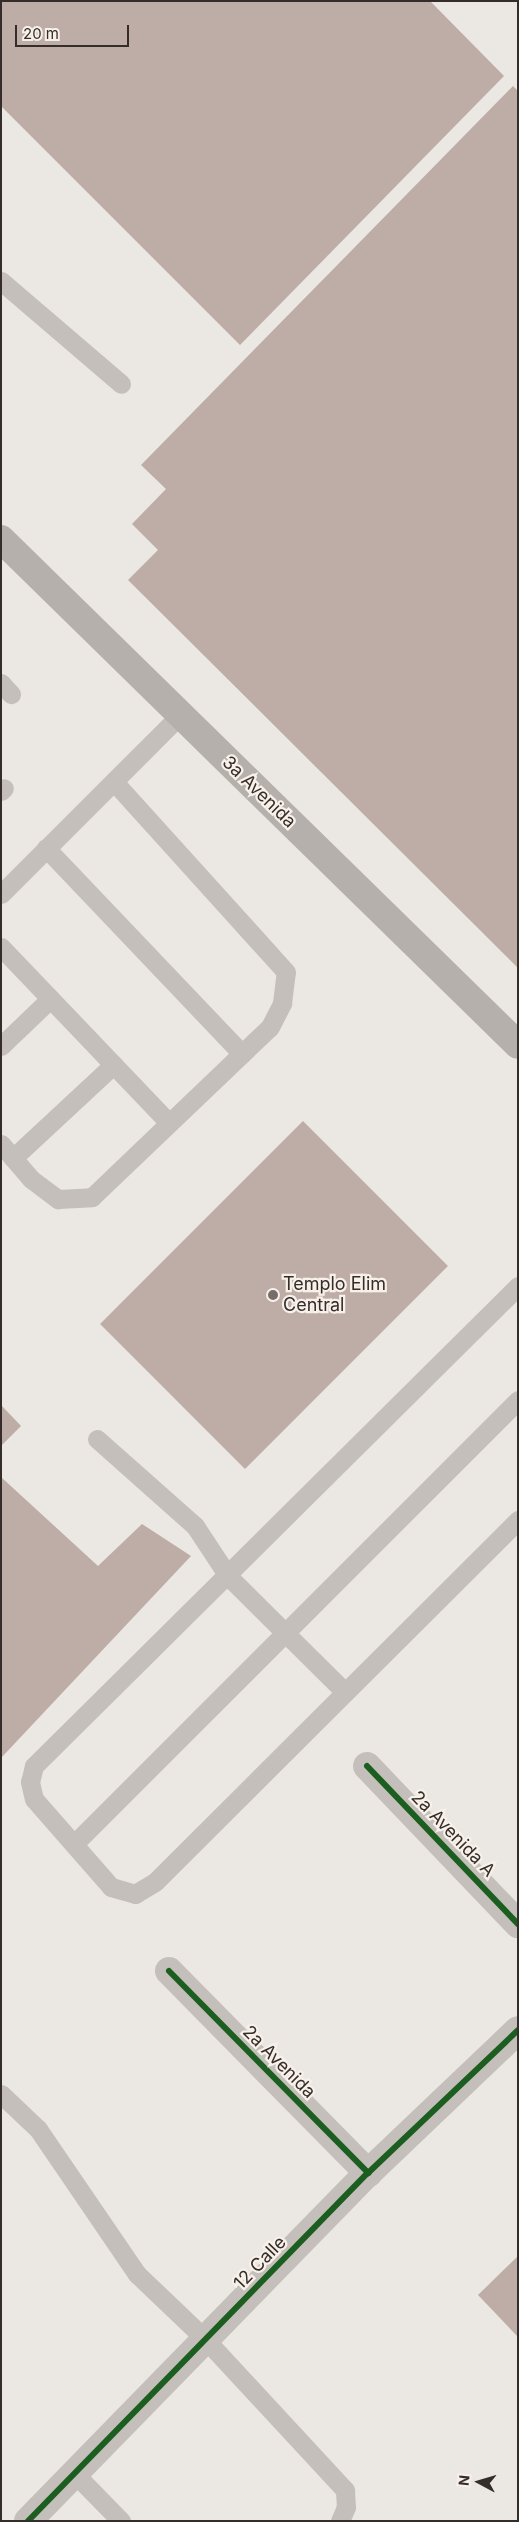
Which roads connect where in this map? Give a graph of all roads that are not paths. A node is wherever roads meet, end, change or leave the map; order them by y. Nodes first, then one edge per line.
1 (1, 281) edge
2 (121, 384) dead end
3 (1, 539) edge
4 (180, 715) junction
5 (115, 783) junction
6 (46, 848) junction
7 (1, 894) edge
8 (1, 947) edge
9 (50, 999) junction
10 (518, 1045) edge
11 (1, 1046) edge
12 (242, 1054) junction
13 (113, 1065) junction
14 (168, 1122) junction
15 (7, 1151) edge
16 (518, 1286) edge
17 (518, 1400) edge
18 (97, 1439) dead end
19 (518, 1520) edge
20 (228, 1576) junction
21 (285, 1633) junction
22 (345, 1692) junction
23 (367, 1766) dead end
24 (74, 1844) junction
25 (518, 1924) edge
26 (169, 1971) dead end
27 (518, 2030) edge
28 (1, 2094) edge
29 (368, 2173) junction
30 (206, 2340) junction
31 (75, 2474) junction
32 (28, 2521) edge
33 (121, 2521) edge
34 (340, 2521) edge

1 - 2 lane
3 - 4 main road, 3a Avenida
4 - 5 lane
4 - 10 main road, 3a Avenida
5 - 6 lane
5 - 12 lane
6 - 7 lane
6 - 12 lane
8 - 9 lane
9 - 11 lane
9 - 13 lane
12 - 14 lane
13 - 14 lane
13 - 15 lane
14 - 15 lane
16 - 20 lane
17 - 21 lane
18 - 20 lane
19 - 22 lane
20 - 21 lane
20 - 24 lane
21 - 22 lane
21 - 24 lane
22 - 24 lane
23 - 25 street, 2a Avenida A
26 - 29 street, 2a Avenida
27 - 29 street, 12 Calle
28 - 30 lane
29 - 30 street, 12 Calle
30 - 31 street, 12 Calle
30 - 34 lane
31 - 32 street, 12 Calle
31 - 33 lane

